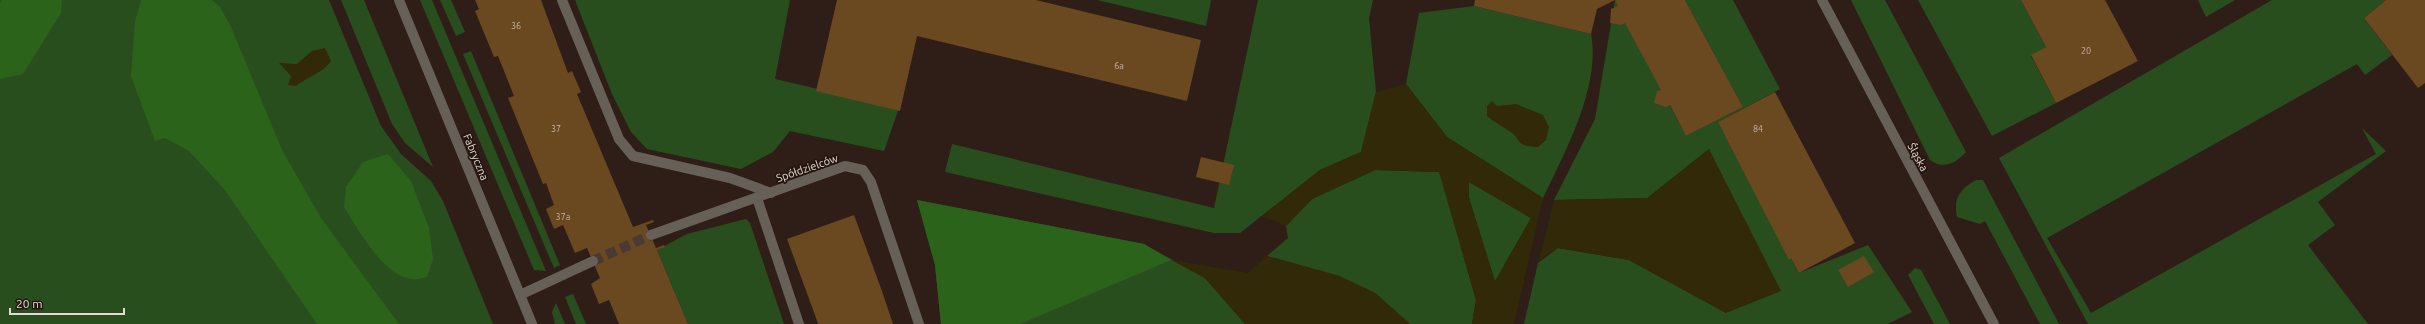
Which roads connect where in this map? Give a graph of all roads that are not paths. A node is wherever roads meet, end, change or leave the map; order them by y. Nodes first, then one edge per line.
1 (399, 0) edge
2 (562, 0) edge
3 (1822, 0) edge
4 (771, 193) junction
5 (757, 198) junction
6 (651, 235) tunnel mouth
7 (592, 261) tunnel mouth
8 (520, 295) junction
9 (532, 324) edge
10 (799, 324) edge
11 (919, 324) edge
12 (1994, 324) edge

1 - 8 street, Fabryczna
2 - 4 street
3 - 12 street, Śląska
4 - 5 street, Spółdzielców
4 - 11 street, Spółdzielców
5 - 6 street, Spółdzielców
5 - 10 street
7 - 8 street
8 - 9 street, Fabryczna

